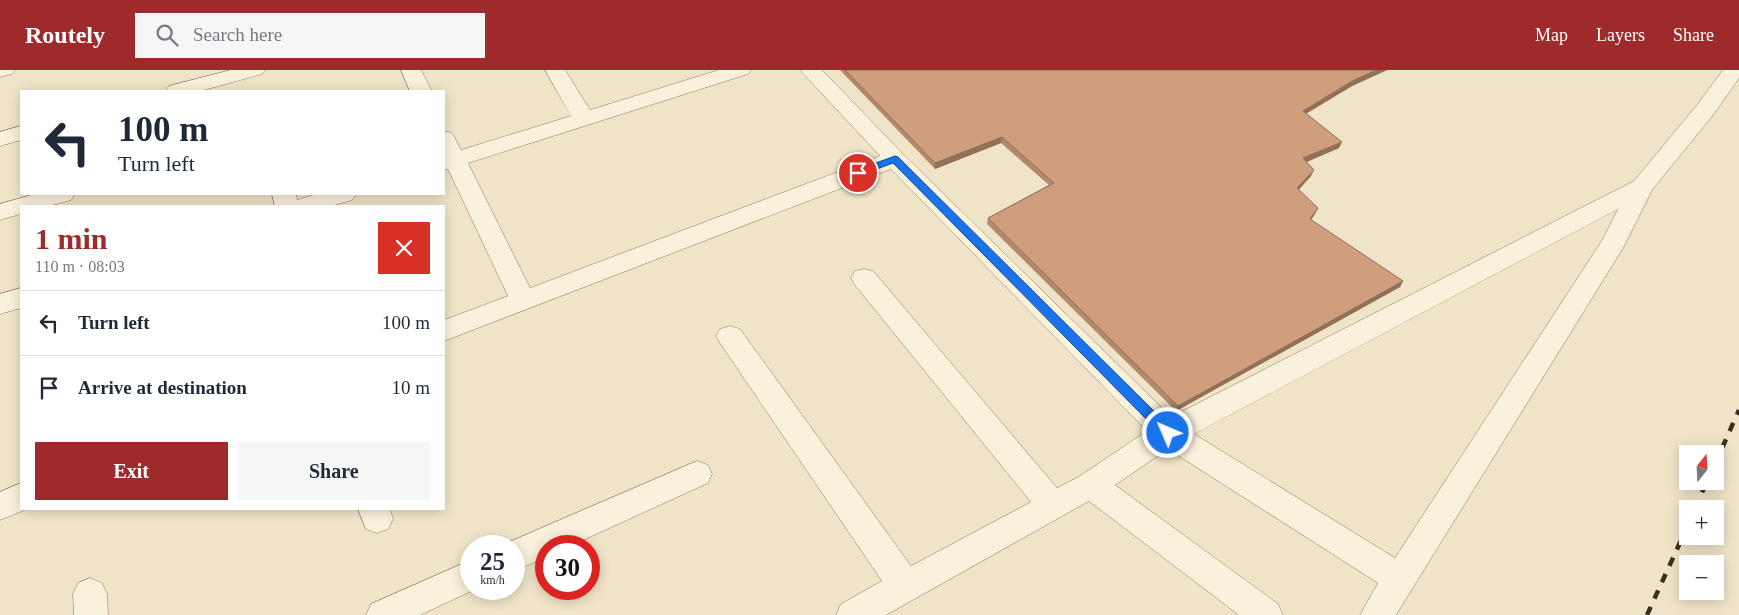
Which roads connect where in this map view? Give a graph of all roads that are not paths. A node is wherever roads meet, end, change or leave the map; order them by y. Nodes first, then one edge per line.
1 (6, 70) edge
2 (255, 70) edge
3 (411, 70) edge
4 (555, 70) edge
5 (741, 70) edge
6 (810, 70) edge
7 (1734, 70) edge
8 (0, 71) edge
9 (693, 77) edge
10 (181, 90) edge
11 (421, 90) edge
12 (584, 119) junction
13 (20, 134) edge
14 (0, 139) edge
15 (447, 153) edge
16 (895, 159) junction
17 (1642, 187) junction
18 (60, 195) edge
19 (341, 195) edge
20 (24, 205) edge
21 (307, 205) edge
22 (20, 206) edge
23 (0, 212) edge
24 (864, 278) dead end
25 (20, 298) edge
26 (523, 301) junction
27 (0, 304) edge
28 (445, 331) edge
29 (730, 336) dead end
30 (1168, 433) junction
31 (697, 474) dead end
32 (1091, 484) junction
33 (20, 497) edge
34 (0, 506) edge
35 (1053, 506) junction
36 (525, 551) edge
37 (1400, 579) junction
38 (460, 580) edge
39 (905, 586) junction
40 (383, 615) edge
41 (853, 615) edge
42 (1266, 615) edge
43 (1377, 615) edge

1 - 8 street
2 - 10 street
3 - 11 street
4 - 12 street
5 - 9 street
6 - 16 street
7 - 17 street
9 - 12 street
12 - 15 street
13 - 14 street
15 - 26 street
16 - 26 street
16 - 30 street
17 - 30 street
17 - 37 street
18 - 20 street
19 - 21 street
22 - 23 street
24 - 35 street
25 - 27 street
26 - 28 street
29 - 39 street
30 - 32 street
30 - 37 street
31 - 36 street
32 - 35 street
32 - 42 street
33 - 34 street
35 - 39 street
37 - 43 street
38 - 40 street
39 - 41 street

